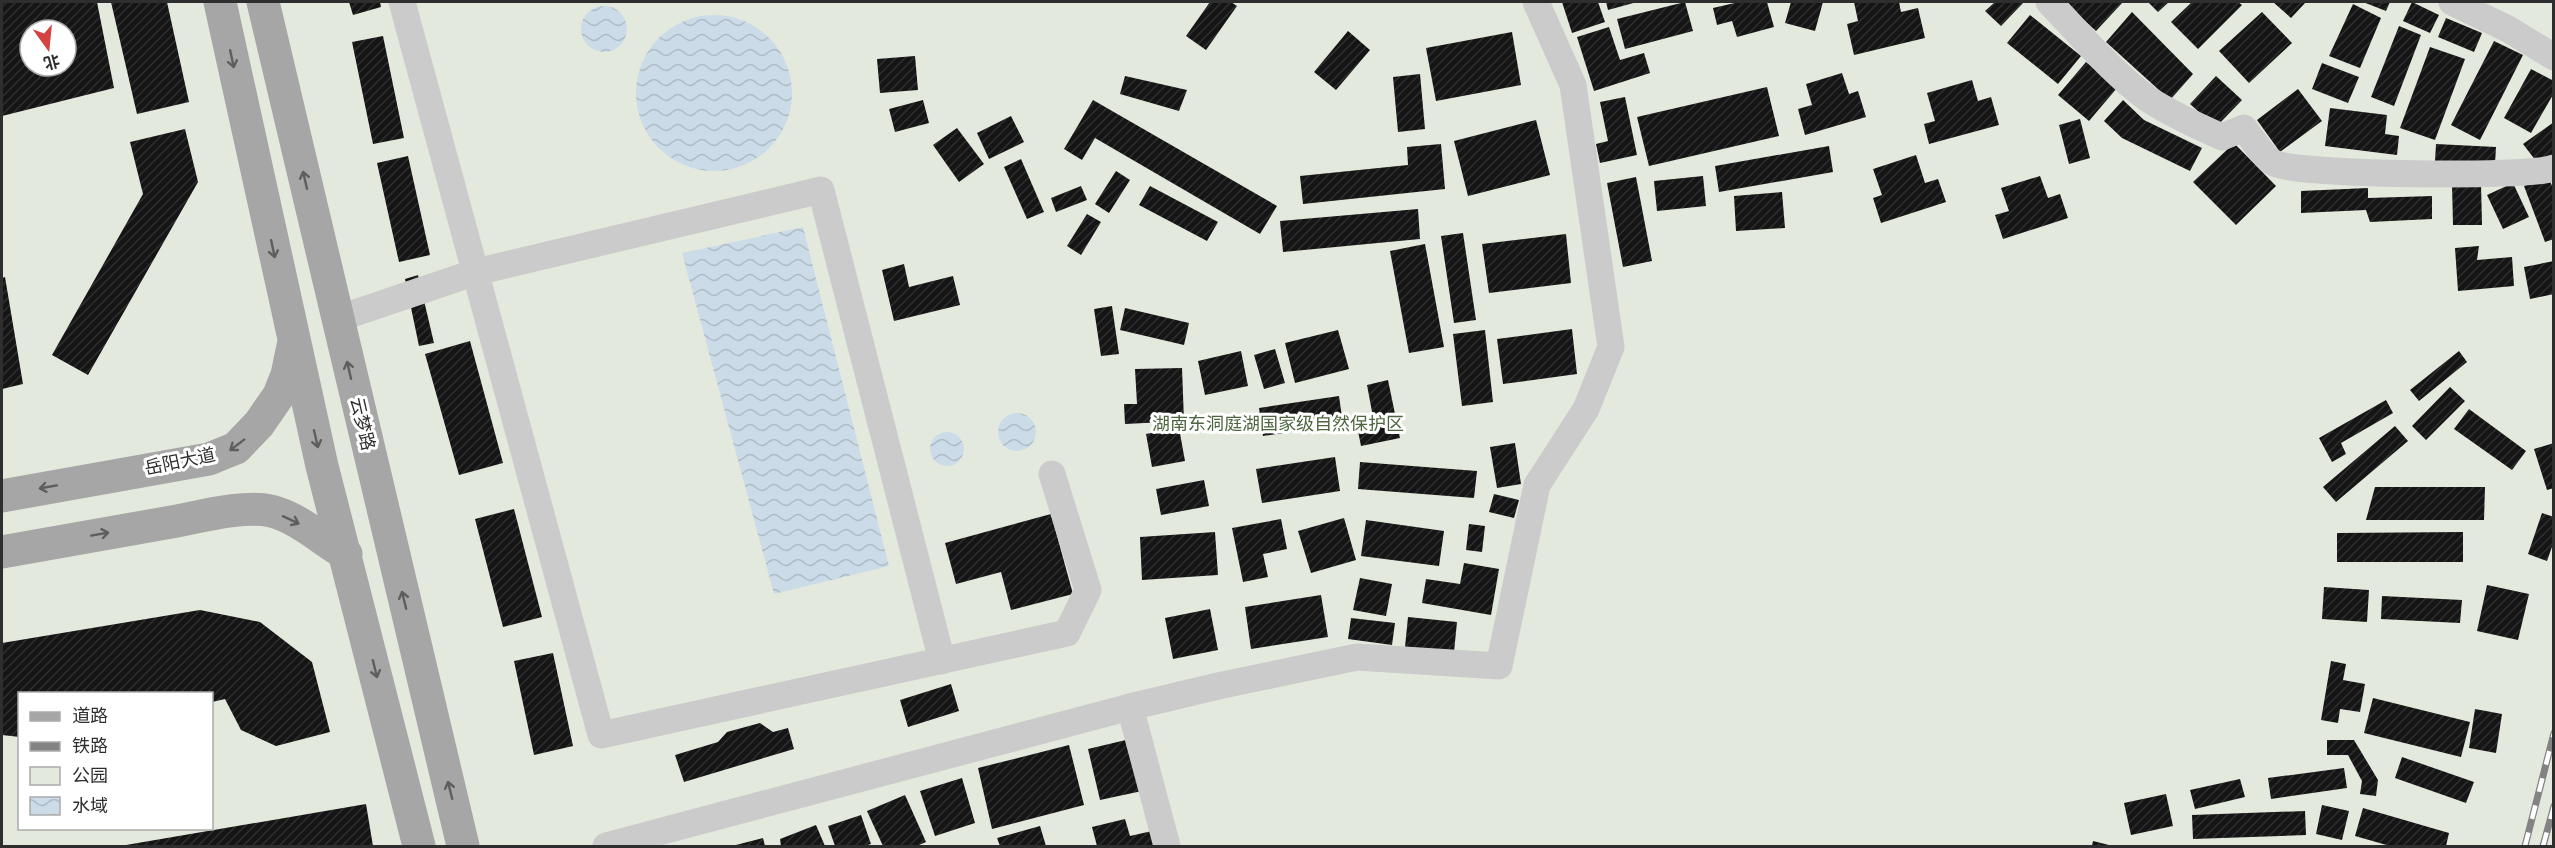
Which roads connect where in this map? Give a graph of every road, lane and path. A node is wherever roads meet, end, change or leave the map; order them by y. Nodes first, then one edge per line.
1 (220, 2) edge
2 (263, 2) edge
3 (402, 2) edge
4 (1536, 2) edge
5 (2049, 2) edge
6 (2452, 2) edge
7 (2553, 57) edge
8 (2553, 168) edge
9 (476, 272) junction
10 (337, 319) junction
11 (293, 342) junction
12 (1052, 474) dead end
13 (2, 496) edge
14 (2, 552) edge
15 (346, 554) junction
16 (942, 661) junction
17 (1131, 707) junction
18 (419, 846) edge
19 (464, 846) edge
20 (606, 846) edge
21 (1167, 846) edge

1 -> 11 main road
10 -> 2 main road, 云梦路
3 - 9 street
4 - 17 street
5 - 8 street
6 - 7 street
9 - 10 street
9 - 16 street
9 - 16 street
19 -> 10 main road, 云梦路
11 -> 13 main road, 岳阳大道
11 -> 15 main road
12 - 16 street
14 -> 15 main road
15 -> 18 main road
17 - 20 street
17 - 21 street

